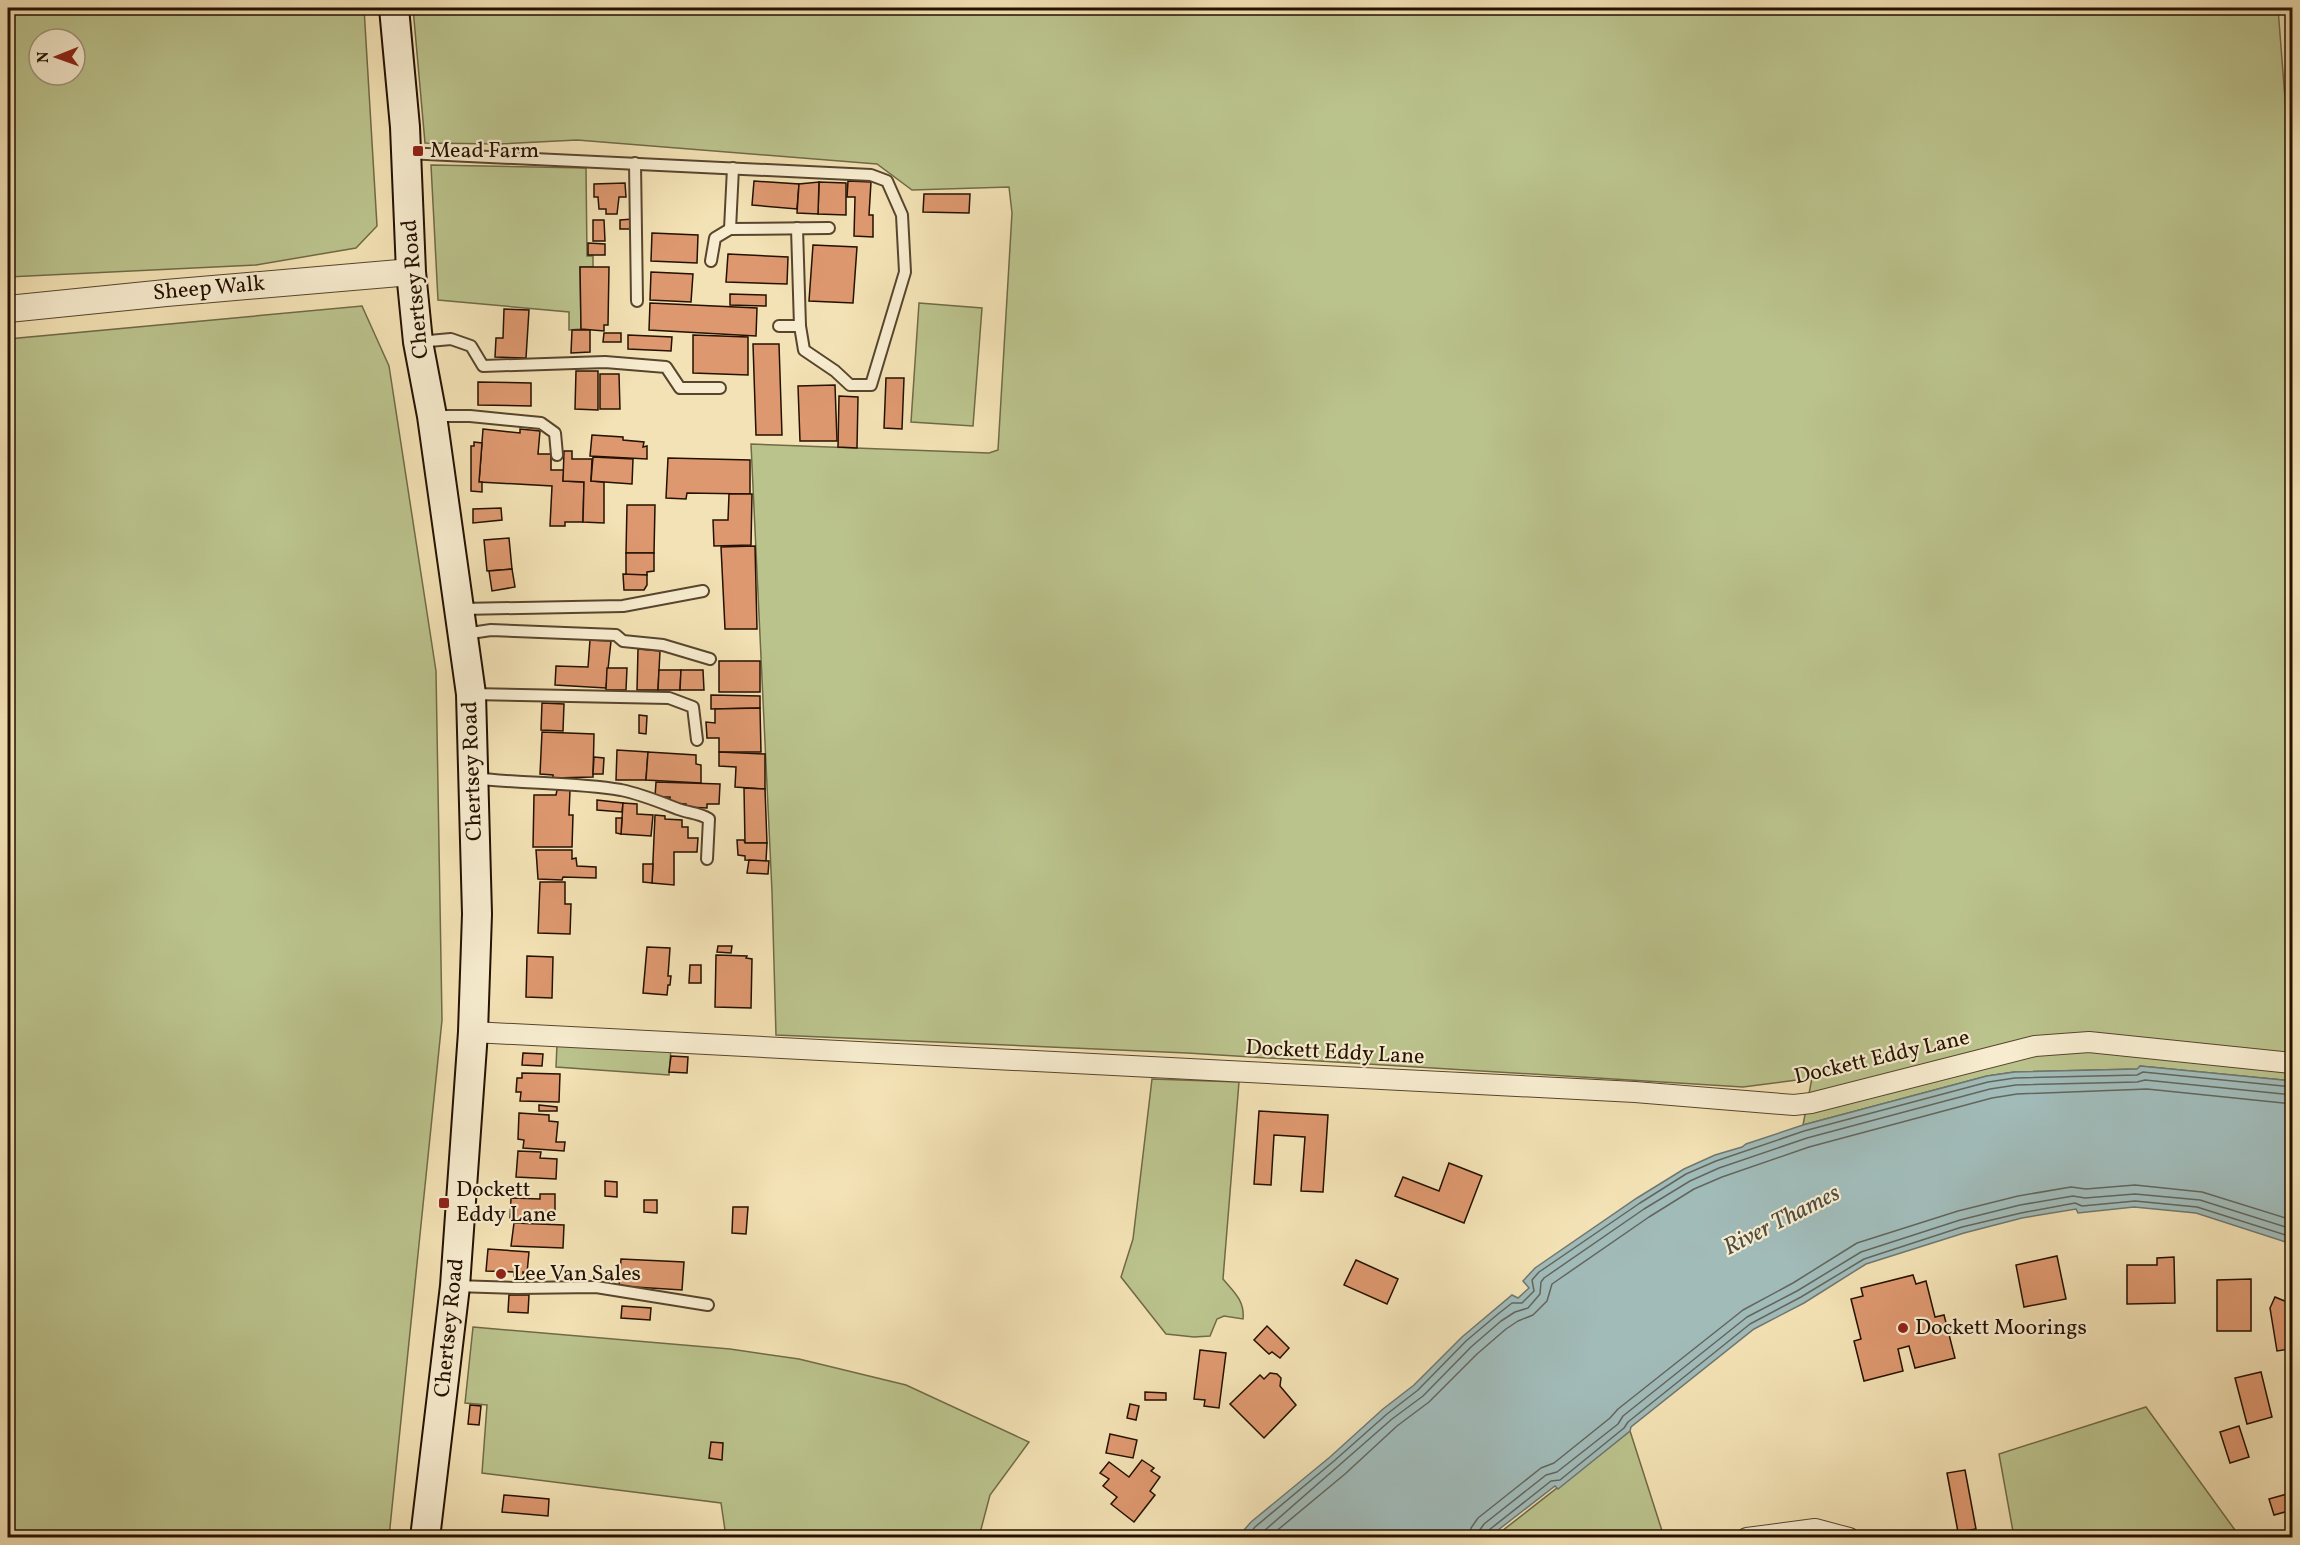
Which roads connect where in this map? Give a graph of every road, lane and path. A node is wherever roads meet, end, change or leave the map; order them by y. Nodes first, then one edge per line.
1 (394, 8) edge
2 (406, 153) junction
3 (634, 163) junction
4 (733, 168) junction
5 (730, 228) junction
6 (798, 228) junction
7 (829, 228) dead end
8 (711, 261) dead end
9 (411, 272) junction
10 (637, 300) dead end
11 (8, 309) edge
12 (779, 326) dead end
13 (800, 326) junction
14 (418, 342) junction
15 (720, 388) dead end
16 (432, 416) junction
17 (557, 455) dead end
18 (704, 591) dead end
19 (462, 621) junction
20 (710, 659) dead end
21 (471, 694) junction
22 (697, 740) dead end
23 (473, 778) junction
24 (706, 859) dead end
25 (472, 1032) junction
26 (2292, 1063) edge
27 (455, 1286) junction
28 (708, 1305) dead end
29 (425, 1538) edge
30 (1748, 1538) edge
31 (1849, 1538) edge

1 - 2 main road, Chertsey Road
2 - 3 lane
2 - 9 main road, Chertsey Road
3 - 4 lane
3 - 10 lane
4 - 5 lane
4 - 13 lane
5 - 6 lane
5 - 8 lane
6 - 7 lane
6 - 13 lane
9 - 11 street, Sheep Walk
9 - 14 main road, Chertsey Road
12 - 13 lane
14 - 15 lane
14 - 16 main road, Chertsey Road
16 - 17 lane
16 - 19 main road, Chertsey Road
18 - 19 lane
19 - 20 lane
19 - 21 main road, Chertsey Road
21 - 22 lane
21 - 23 main road, Chertsey Road
23 - 24 lane
23 - 25 main road, Chertsey Road
25 - 26 street, Dockett Eddy Lane
25 - 27 main road, Chertsey Road
27 - 28 lane
27 - 29 main road, Chertsey Road
30 - 31 street

